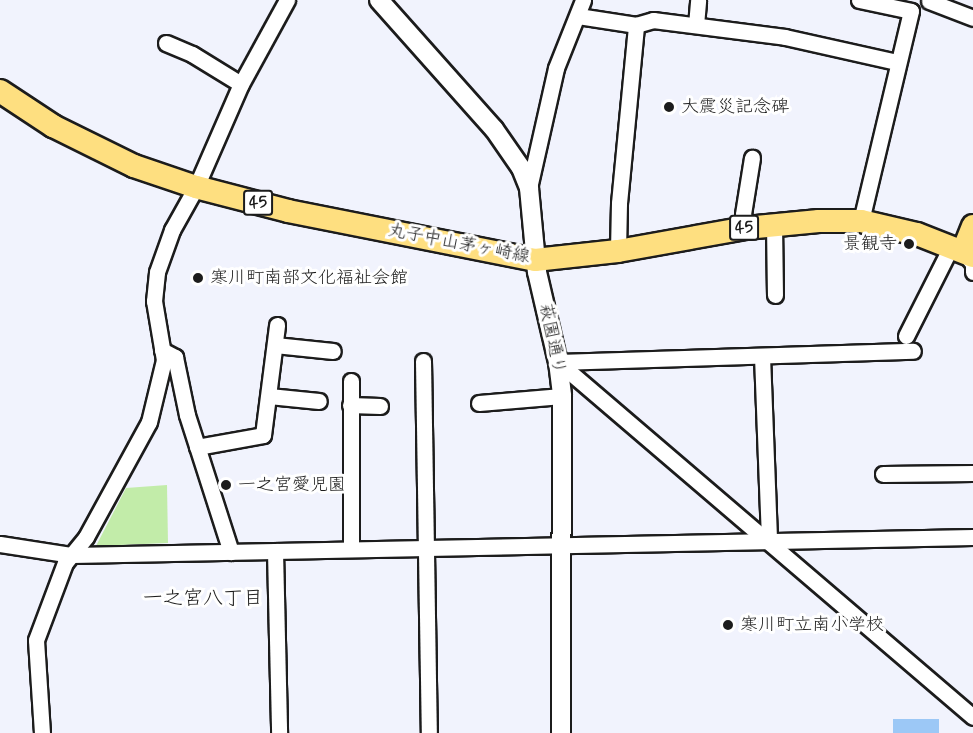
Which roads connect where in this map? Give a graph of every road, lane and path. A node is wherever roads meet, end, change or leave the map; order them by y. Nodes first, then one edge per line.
1 (287, 0) edge
2 (379, 0) edge
3 (583, 0) edge
4 (698, 0) edge
5 (859, 0) edge
6 (875, 2) edge
7 (936, 8) edge
8 (578, 16) junction
9 (973, 18) edge
10 (636, 25) junction
11 (696, 25) junction
12 (166, 43) dead end
13 (897, 62) junction
14 (241, 84) junction
15 (0, 91) edge
16 (745, 168) dead end
17 (196, 187) junction
18 (529, 188) junction
19 (861, 221) junction
20 (774, 224) junction
21 (973, 226) edge
22 (746, 228) junction
23 (618, 251) junction
24 (962, 251) edge
25 (535, 260) junction
26 (973, 272) edge
27 (771, 288) dead end
28 (277, 325) dead end
29 (914, 329) dead end
30 (275, 345) junction
31 (333, 351) dead end
32 (913, 351) dead end
33 (167, 354) junction
34 (762, 356) junction
35 (423, 361) dead end
36 (558, 362) junction
37 (351, 381) dead end
38 (269, 396) junction
39 (562, 396) junction
40 (319, 401) dead end
41 (479, 403) dead end
42 (350, 405) junction
43 (380, 406) dead end
44 (197, 447) junction
45 (888, 469) dead end
46 (973, 473) edge
47 (973, 537) edge
48 (769, 541) junction
49 (0, 544) edge
50 (563, 546) junction
51 (427, 548) junction
52 (351, 549) junction
53 (275, 551) junction
54 (231, 552) junction
55 (72, 555) junction
56 (973, 717) edge
57 (42, 733) edge
58 (279, 733) edge
59 (429, 733) edge
60 (561, 733) edge

1 - 14 street
2 - 18 street, 萩園通り
3 - 8 street
4 - 11 street
5 - 6 street
6 - 13 street
7 - 9 street
8 - 10 street
8 - 18 street
10 - 11 street
10 - 23 street
11 - 13 street
12 - 14 street
13 - 19 street
14 - 17 street
15 - 17 main road, 丸子中山茅ヶ崎線 / 45
16 - 22 street
17 - 25 main road, 丸子中山茅ヶ崎線 / 45
17 - 33 street
18 - 25 street, 萩園通り
19 - 20 main road, 丸子中山茅ヶ崎線 / 45
19 - 24 main road, 丸子中山茅ヶ崎線 / 45
20 - 22 main road, 丸子中山茅ヶ崎線 / 45
20 - 27 street
21 - 24 main road
22 - 23 main road, 丸子中山茅ヶ崎線 / 45
23 - 25 main road, 丸子中山茅ヶ崎線 / 45
24 - 26 street
24 - 29 street
25 - 36 street, 萩園通り
28 - 30 street
30 - 31 street
30 - 38 street
32 - 34 street
33 - 44 street
33 - 55 street
34 - 36 street
34 - 48 street
35 - 51 street
36 - 39 street, 萩園通り
36 - 48 street
37 - 42 street
38 - 40 street
38 - 44 street
39 - 41 street
39 - 50 street, 萩園通り
42 - 43 street
42 - 52 street
44 - 54 street
45 - 46 street
47 - 48 street
48 - 50 street
48 - 56 street
49 - 55 street
50 - 51 street
50 - 60 street, 萩園通り
51 - 52 street
51 - 59 street
52 - 53 street
53 - 54 street
53 - 58 street
54 - 55 street
55 - 57 street

